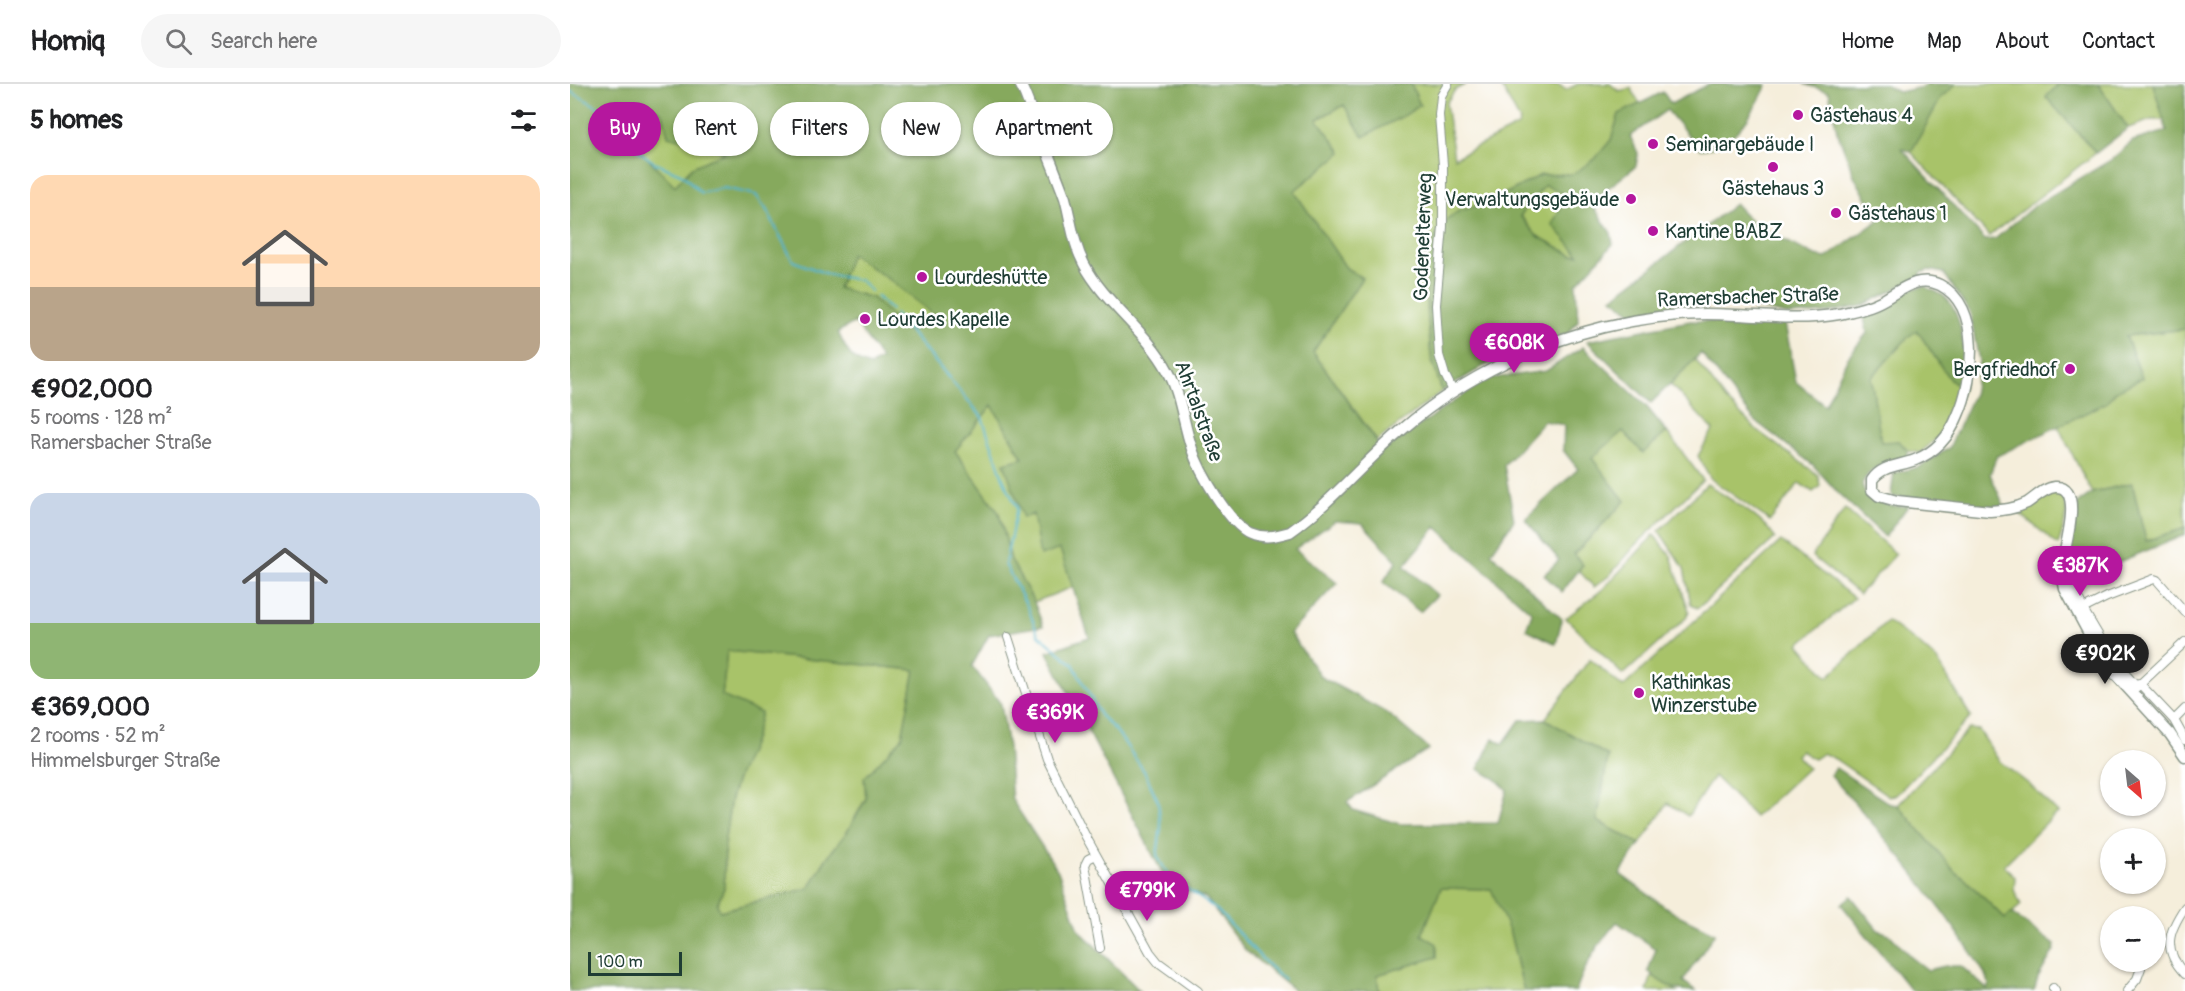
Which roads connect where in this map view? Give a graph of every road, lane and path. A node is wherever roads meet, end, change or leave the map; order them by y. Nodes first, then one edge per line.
1 (1020, 84) edge
2 (1448, 84) edge
3 (1567, 338) joint
4 (1453, 391) junction
5 (2066, 589) junction
6 (2083, 609) junction
7 (2185, 612) edge
8 (1008, 637) dead end
9 (2185, 642) edge
10 (2136, 688) junction
11 (2185, 709) edge
12 (2174, 720) junction
13 (2185, 740) edge
14 (2185, 756) edge
15 (1096, 855) junction
16 (2185, 907) edge
17 (1100, 948) dead end
18 (2140, 972) edge
19 (2185, 974) edge
20 (1198, 991) edge
21 (2127, 991) edge

1 - 4 main road, Ahrtalstraße
2 - 4 street, Godenelterweg
3 - 4 main road, Ahrtalstraße
3 - 5 main road, Ramersbacher Straße
5 - 6 street
5 - 10 main road, Ramersbacher Straße
6 - 7 street
6 - 10 street
8 - 15 street
9 - 10 street
10 - 12 street
10 - 14 main road, Ramersbacher Straße
11 - 12 street
12 - 13 street
15 - 17 street
15 - 20 street
16 - 19 street
18 - 21 street

